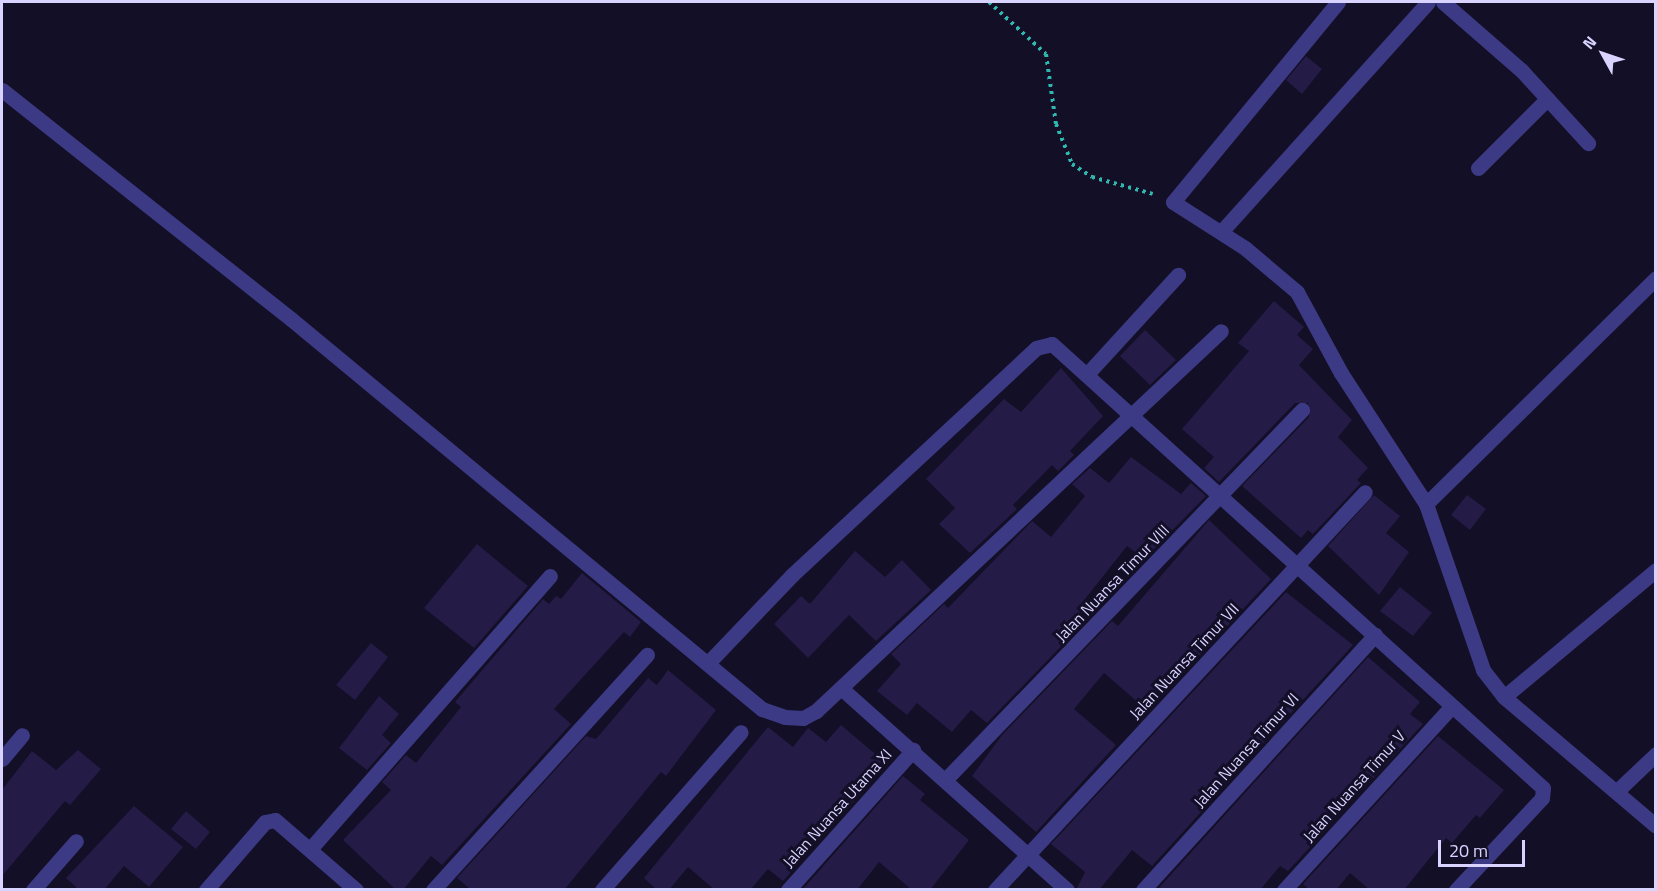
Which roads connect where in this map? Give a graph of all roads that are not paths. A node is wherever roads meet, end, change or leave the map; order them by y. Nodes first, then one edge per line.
1 (1338, 2) edge
2 (1428, 2) edge
3 (1443, 2) edge
4 (2, 90) edge
5 (1547, 99) junction
6 (1588, 142) dead end
7 (1478, 168) dead end
8 (1221, 232) junction
9 (1178, 275) dead end
10 (1656, 278) edge
11 (1221, 331) dead end
12 (1089, 372) junction
13 (1302, 410) dead end
14 (1132, 415) junction
15 (1365, 492) dead end
16 (1221, 497) junction
17 (1426, 504) junction
18 (1298, 565) junction
19 (1656, 570) edge
20 (550, 576) dead end
21 (1375, 635) junction
22 (647, 655) dead end
23 (708, 663) junction
24 (841, 688) junction
25 (1504, 697) junction
26 (1451, 707) junction
27 (741, 732) dead end
28 (22, 735) dead end
29 (913, 750) junction
30 (1656, 754) edge
31 (2, 759) edge
32 (945, 779) junction
33 (1617, 791) junction
34 (1656, 826) edge
35 (76, 841) dead end
36 (311, 848) junction
37 (1028, 854) junction
38 (33, 890) edge
39 (206, 890) edge
40 (356, 890) edge
41 (433, 890) edge
42 (602, 890) edge
43 (788, 890) edge
44 (994, 890) edge
45 (1067, 890) edge
46 (1143, 890) edge
47 (1284, 890) edge
48 (1456, 890) edge

1 - 8 street
2 - 8 street
3 - 5 street
4 - 23 street
5 - 6 street
5 - 7 street
8 - 17 street
9 - 12 street
10 - 17 street
11 - 14 street
12 - 14 street
12 - 23 street
13 - 16 street, Jalan Nuansa Timur VIII
14 - 16 street
14 - 24 street
15 - 18 street, Jalan Nuansa Timur VII
16 - 18 street
16 - 32 street, Jalan Nuansa Timur VIII
17 - 25 street
18 - 21 street
18 - 37 street, Jalan Nuansa Timur VII
19 - 25 street
20 - 36 street
21 - 26 street
21 - 46 street, Jalan Nuansa Timur VI
22 - 41 street
23 - 24 street
24 - 29 street
25 - 33 street
26 - 47 street, Jalan Nuansa Timur V
26 - 48 street
27 - 42 street
28 - 31 street
29 - 32 street
29 - 43 street, Jalan Nuansa Utama XI
30 - 33 street
32 - 37 street
33 - 34 street
35 - 38 street
36 - 39 street
36 - 40 street
37 - 44 street, Jalan Nuansa Timur VII
37 - 45 street

